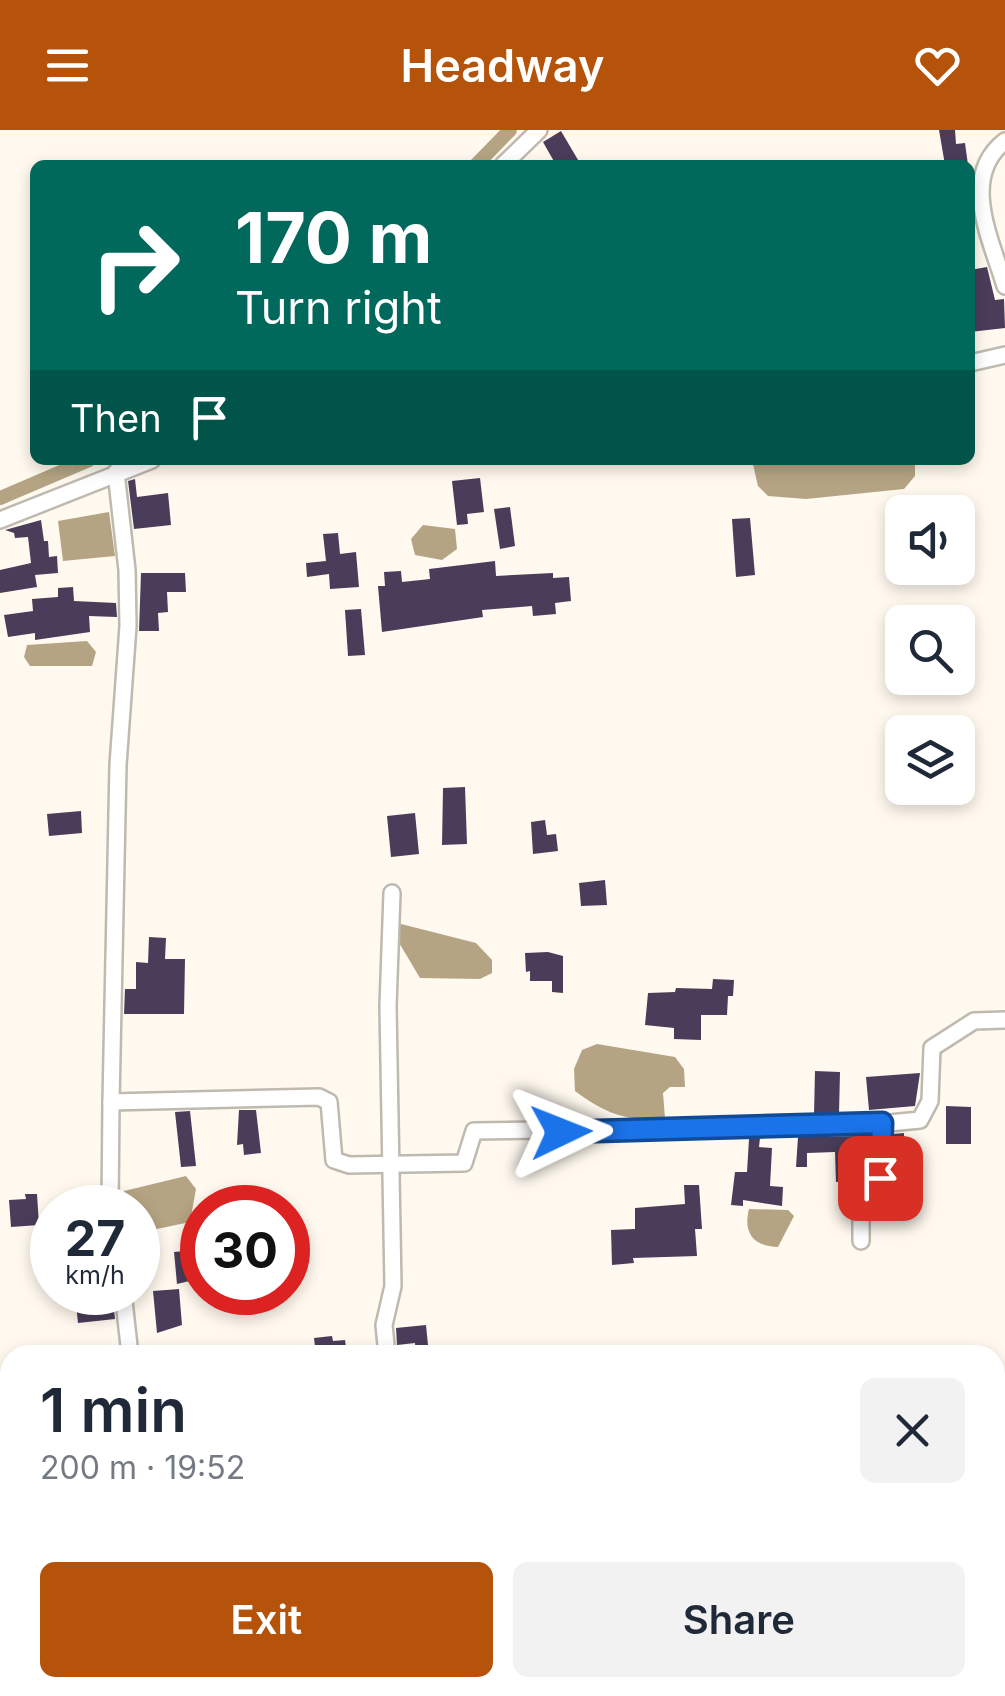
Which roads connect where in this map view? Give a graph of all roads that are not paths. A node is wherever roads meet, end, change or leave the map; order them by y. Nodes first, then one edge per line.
1 (538, 130) edge
2 (1005, 141) edge
3 (508, 160) edge
4 (1005, 286) edge
5 (1005, 355) edge
6 (975, 362) edge
7 (137, 465) edge
8 (116, 472) junction
9 (0, 520) edge
10 (392, 893) dead end
11 (1005, 1020) edge
12 (111, 1102) junction
13 (882, 1123) junction
14 (389, 1164) junction
15 (110, 1185) edge
16 (861, 1241) dead end
17 (126, 1315) edge
18 (129, 1345) edge
19 (386, 1345) edge

1 - 3 street
2 - 4 street
5 - 6 street
7 - 8 street
8 - 9 street
8 - 12 street
10 - 14 street
11 - 13 street
12 - 14 street
12 - 15 street
13 - 14 street
13 - 16 street
14 - 19 street
17 - 18 street

